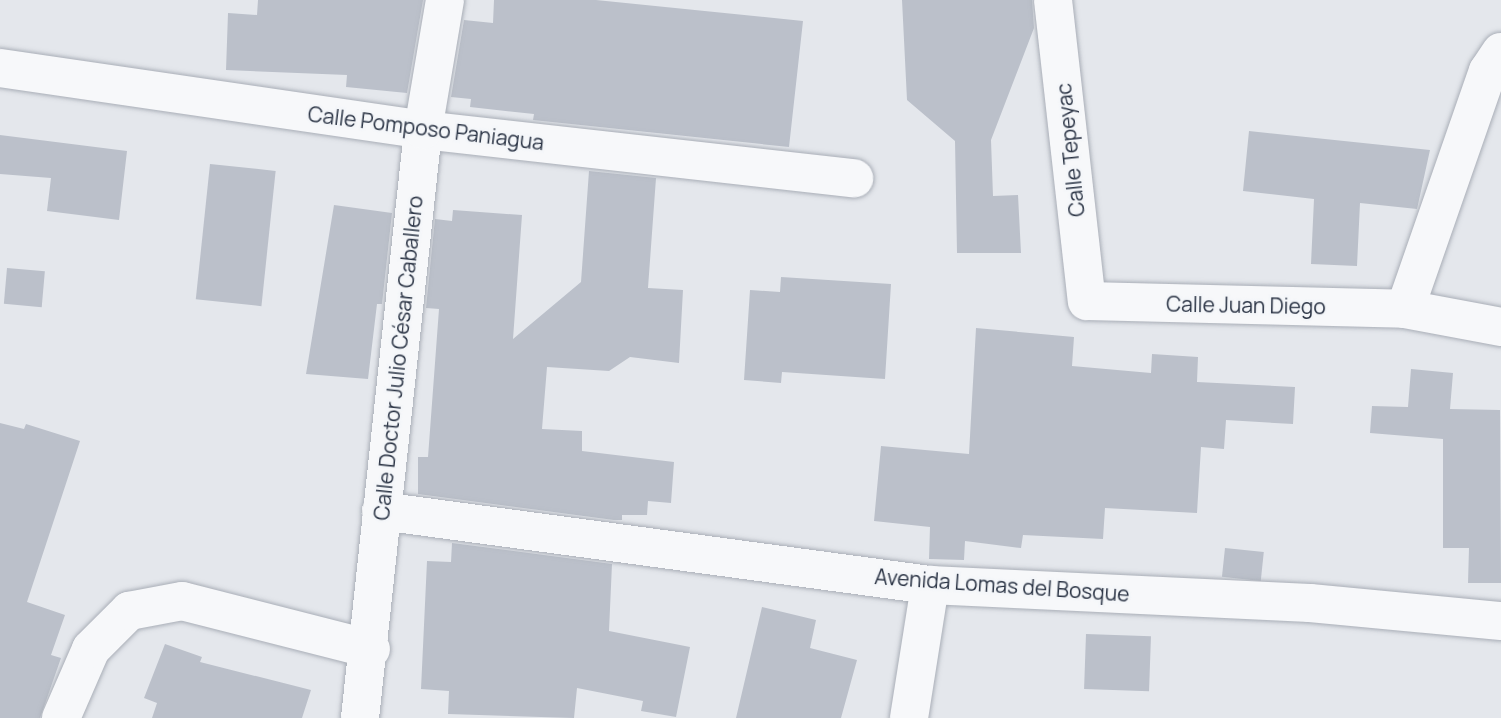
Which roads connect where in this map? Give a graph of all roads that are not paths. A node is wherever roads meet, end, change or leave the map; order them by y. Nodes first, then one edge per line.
1 (445, 0) edge
2 (1053, 0) edge
3 (1501, 52) edge
4 (0, 68) edge
5 (423, 130) junction
6 (854, 178) dead end
7 (1087, 301) joint
8 (1405, 309) junction
9 (1501, 327) edge
10 (381, 511) junction
11 (930, 585) junction
12 (1501, 621) edge
13 (371, 649) junction
14 (61, 718) edge
15 (360, 718) edge
16 (909, 718) edge

1 - 5 street, Calle Doctor Julio César Caballero
2 - 7 street, Calle Tepeyac
3 - 8 street
4 - 5 street, Calle Pomposo Paniagua
5 - 6 street, Calle Pomposo Paniagua
5 - 10 street, Calle Doctor Julio César Caballero
7 - 8 street, Calle Juan Diego
8 - 9 street, Calle Juan Diego
10 - 11 street, Avenida Lomas del Bosque
10 - 13 street, Calle Doctor Julio César Caballero
11 - 12 street, Avenida Lomas del Bosque
11 - 16 street
13 - 14 street
13 - 15 street, Calle Doctor Julio César Caballero

